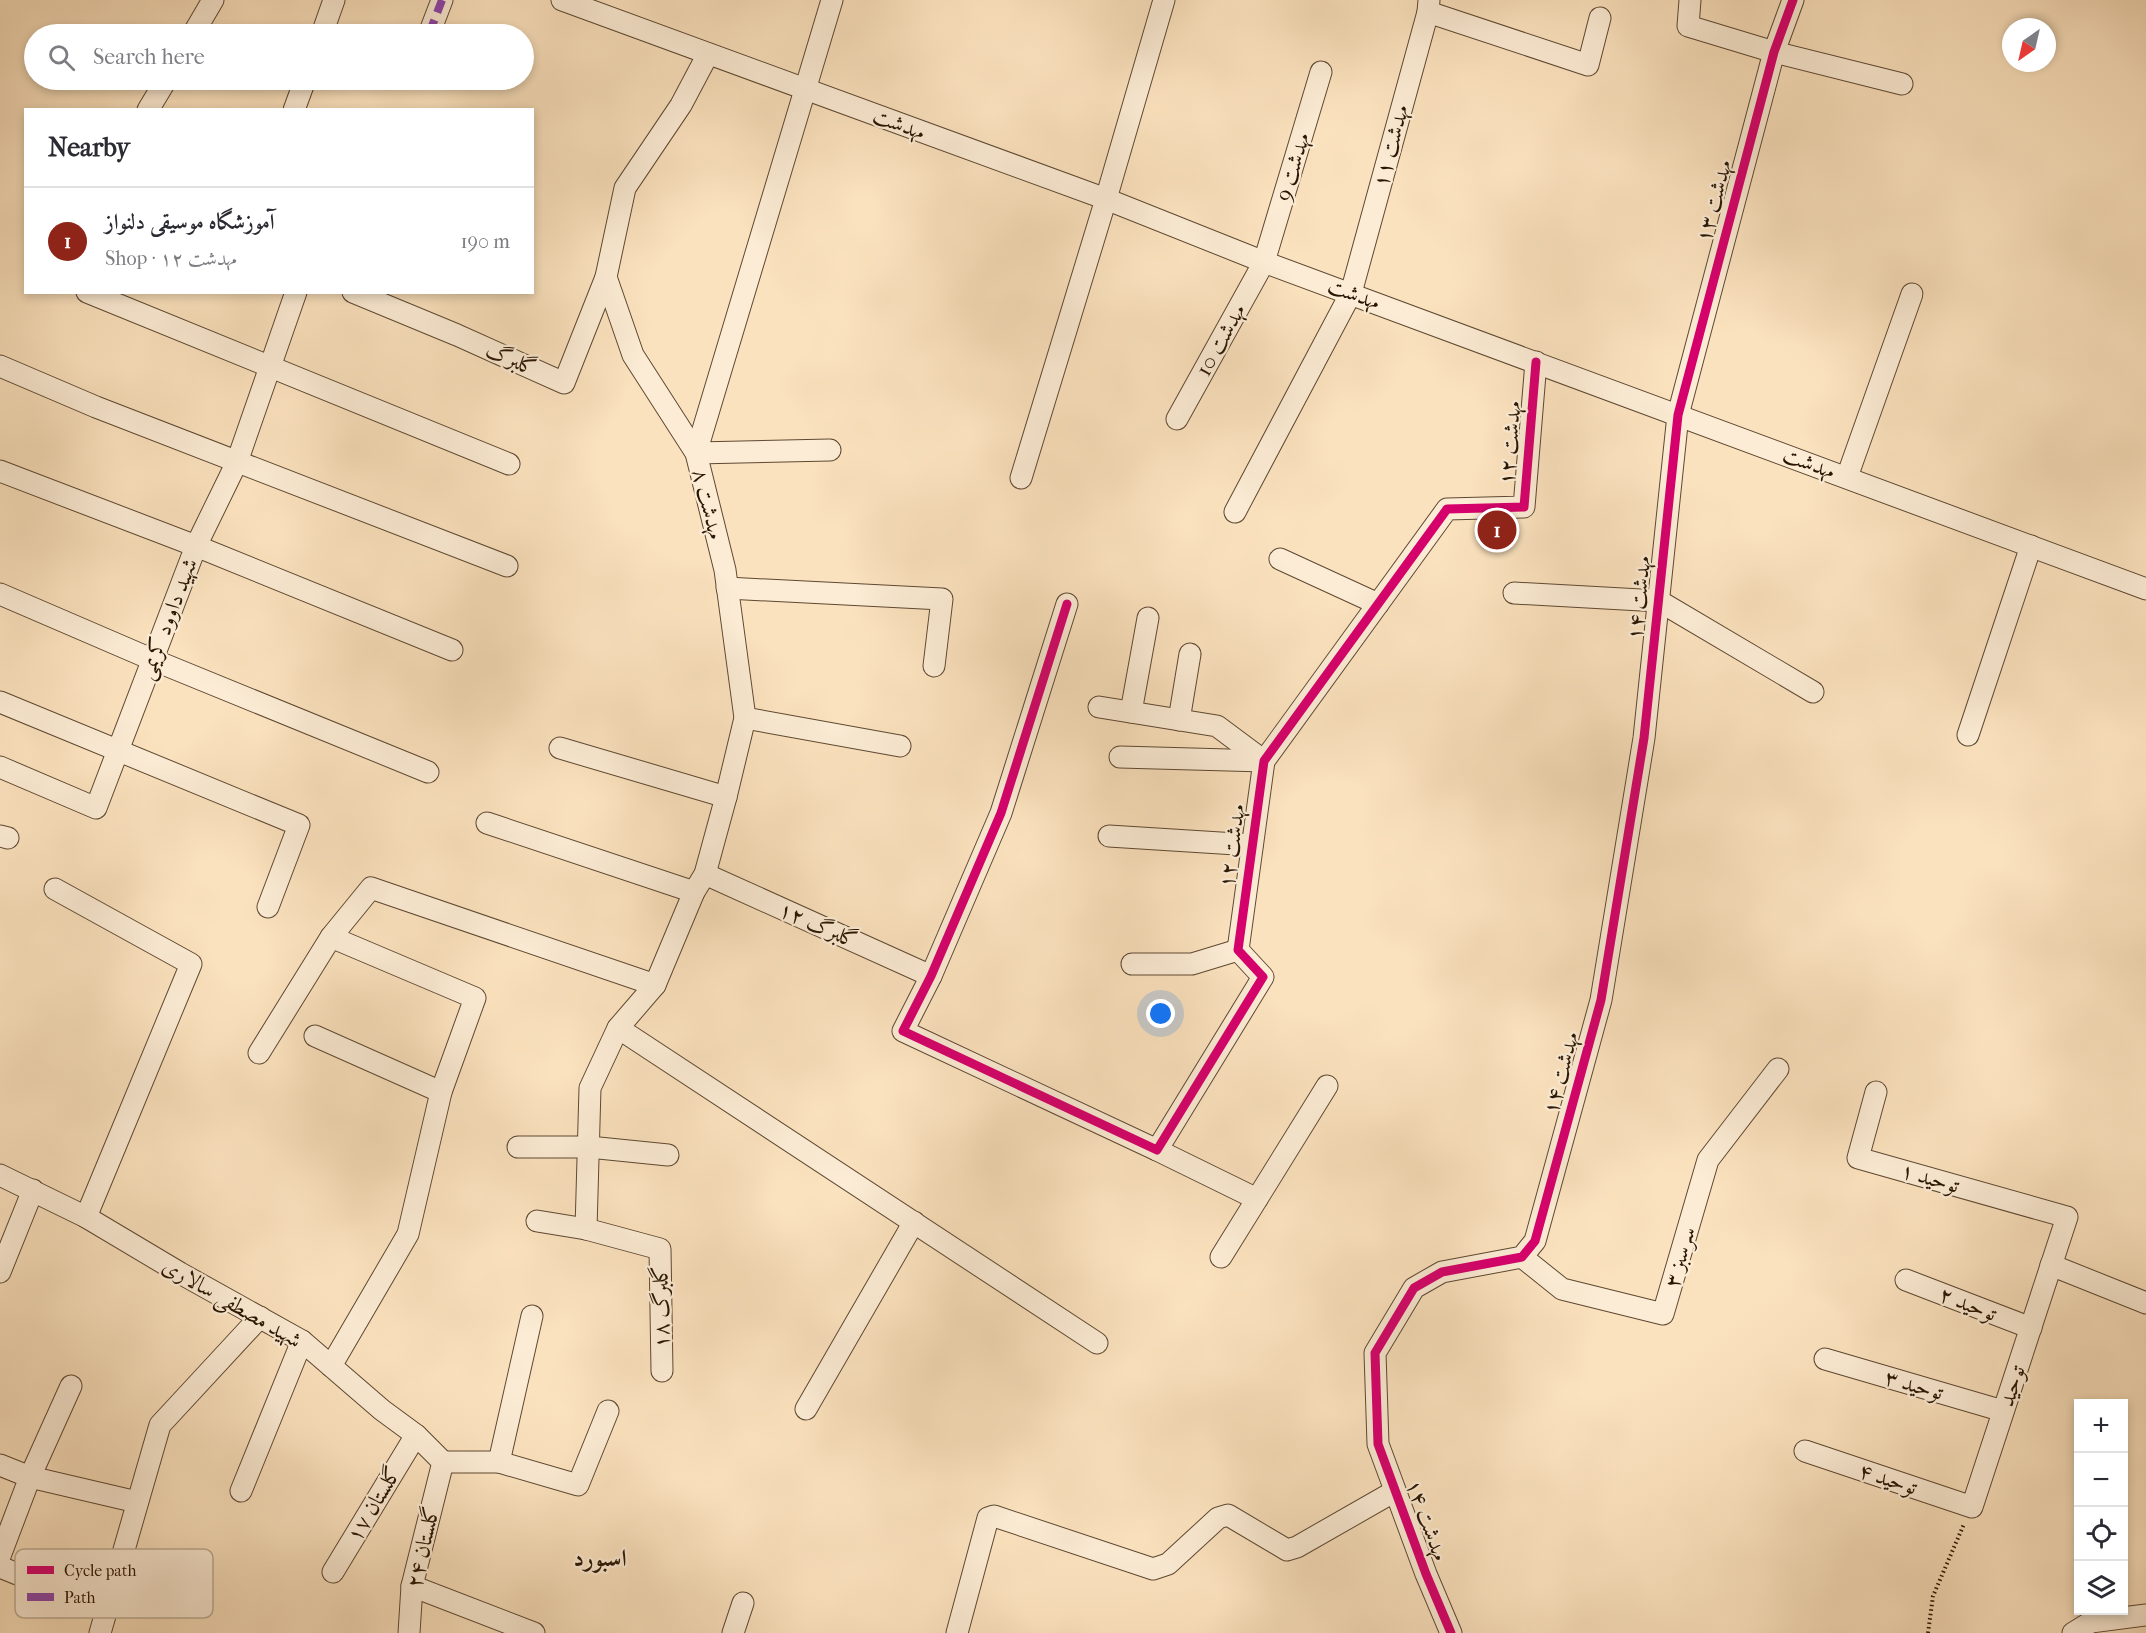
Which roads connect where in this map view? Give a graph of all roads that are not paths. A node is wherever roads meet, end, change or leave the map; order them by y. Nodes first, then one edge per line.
1 (334, 0) edge
2 (442, 0) edge
3 (561, 0) edge
4 (831, 0) edge
5 (1164, 0) edge
6 (1690, 0) edge
7 (1793, 0) edge
8 (208, 2) edge
9 (1429, 6) edge
10 (1600, 18) dead end
11 (198, 24) edge
12 (326, 24) edge
13 (433, 24) edge
14 (1774, 52) junction
15 (708, 54) junction
16 (1321, 72) dead end
17 (1902, 84) dead end
18 (160, 90) edge
19 (301, 90) edge
20 (806, 90) junction
21 (149, 108) edge
22 (295, 108) edge
23 (1107, 199) junction
24 (1264, 262) junction
25 (606, 277) junction
26 (1351, 293) junction
27 (92, 294) edge
28 (296, 294) edge
29 (358, 294) edge
30 (1912, 294) dead end
31 (1536, 362) junction
32 (0, 366) edge
33 (271, 367) junction
34 (1678, 415) junction
35 (1177, 419) dead end
36 (830, 450) dead end
37 (696, 453) junction
38 (237, 462) junction
39 (509, 464) dead end
40 (0, 471) edge
41 (1847, 477) junction
42 (1021, 478) dead end
43 (1235, 512) dead end
44 (196, 546) junction
45 (2031, 546) junction
46 (1280, 559) dead end
47 (507, 566) dead end
48 (727, 588) junction
49 (2146, 588) edge
50 (1514, 593) dead end
51 (0, 594) edge
52 (1659, 601) junction
53 (1067, 604) dead end
54 (1378, 604) junction
55 (1148, 618) dead end
56 (452, 650) dead end
57 (1190, 654) dead end
58 (152, 659) junction
59 (934, 666) dead end
60 (1814, 692) dead end
61 (0, 702) edge
62 (1099, 707) dead end
63 (1131, 712) junction
64 (745, 718) junction
65 (1179, 720) junction
66 (1968, 735) dead end
67 (900, 746) dead end
68 (560, 748) dead end
69 (117, 750) junction
70 (1120, 757) dead end
71 (1264, 761) junction
72 (0, 767) edge
73 (428, 772) dead end
74 (726, 798) junction
75 (487, 823) dead end
76 (1109, 836) dead end
77 (1252, 844) junction
78 (699, 883) junction
79 (55, 889) dead end
80 (268, 907) dead end
81 (331, 937) junction
82 (1238, 950) junction
83 (1132, 964) dead end
84 (931, 976) junction
85 (656, 985) junction
86 (618, 1028) junction
87 (315, 1036) dead end
88 (259, 1053) dead end
89 (1778, 1069) dead end
90 (1327, 1086) dead end
91 (441, 1092) junction
92 (1876, 1092) dead end
93 (518, 1147) dead end
94 (589, 1147) junction
95 (1157, 1150) junction
96 (668, 1155) dead end
97 (0, 1175) edge
98 (33, 1190) junction
99 (1257, 1199) junction
100 (86, 1216) junction
101 (2067, 1217) joint
102 (537, 1221) dead end
103 (914, 1222) junction
104 (586, 1229) junction
105 (1221, 1257) dead end
106 (1522, 1257) junction
107 (2052, 1264) junction
108 (0, 1272) edge
109 (1906, 1280) dead end
110 (2146, 1303) edge
111 (532, 1316) dead end
112 (260, 1317) junction
113 (2031, 1328) junction
114 (302, 1341) junction
115 (1097, 1343) dead end
116 (1826, 1359) dead end
117 (331, 1366) junction
118 (662, 1371) dead end
119 (71, 1386) dead end
120 (806, 1409) dead end
121 (2003, 1411) junction
122 (608, 1412) dead end
123 (416, 1435) junction
124 (1805, 1451) dead end
125 (443, 1462) junction
126 (499, 1462) junction
127 (0, 1465) edge
128 (30, 1476) junction
129 (241, 1491) dead end
130 (1395, 1491) junction
131 (137, 1502) junction
132 (1972, 1507) joint
133 (124, 1549) edge
134 (0, 1556) edge
135 (0, 1567) edge
136 (333, 1572) dead end
137 (15, 1573) edge
138 (412, 1586) junction
139 (743, 1603) dead end
140 (2146, 1615) edge
141 (104, 1618) edge
142 (100, 1633) edge
143 (409, 1633) edge
144 (534, 1633) edge
145 (733, 1633) edge
146 (957, 1633) edge
147 (1451, 1633) edge
148 (2073, 1633) edge

1 - 12 street
2 - 13 street
3 - 15 street, مهدشت
4 - 20 street
5 - 23 street
6 - 14 street
7 - 14 street, مهدشت ۱۳
8 - 11 street
9 - 10 street
9 - 26 street, مهدشت ۱۱
14 - 17 street
14 - 34 street, مهدشت ۱۳
15 - 20 street, مهدشت
15 - 25 street
16 - 24 street, مهدشت 9
18 - 21 street
19 - 22 street
20 - 23 street, مهدشت
20 - 37 street
23 - 24 street, مهدشت
23 - 42 street
24 - 26 street, مهدشت
24 - 35 street, مهدشت 10
25 - 29 street, گلبرگ
25 - 37 street, مهدشت ۸
26 - 31 street, مهدشت
26 - 43 street, مهدشت ۱۱
27 - 33 street
28 - 33 street, شهید داوود کریمی
30 - 41 street
31 - 34 street, مهدشت
31 - 54 street, مهدشت ۱۲
32 - 38 street
33 - 38 street, شهید داوود کریمی
33 - 39 street
34 - 41 street, مهدشت
34 - 52 street, مهدشت ۱۴
36 - 37 street
37 - 48 street, مهدشت ۸
38 - 44 street, شهید داوود کریمی
38 - 47 street
40 - 44 street
41 - 45 street, مهدشت
44 - 56 street
44 - 58 street, شهید داوود کریمی
45 - 49 street, مهدشت
45 - 66 street
46 - 54 street
48 - 59 street
48 - 64 street, مهدشت ۸
50 - 52 street
51 - 58 street
52 - 60 street
52 - 106 street, مهدشت ۱۴
53 - 84 street
54 - 71 street, مهدشت ۱۲
55 - 63 street
57 - 65 street
58 - 69 street, شهید داوود کریمی
58 - 73 street
61 - 69 street
62 - 63 street
63 - 65 street
64 - 67 street
64 - 74 street, مهدشت ۸
65 - 71 street
68 - 74 street
69 - 72 street, شهید داوود کریمی
69 - 80 street
70 - 71 street
71 - 77 street, مهدشت ۱۲
74 - 78 street, مهدشت ۸
75 - 78 street, گلبرگ ١٢
76 - 77 street
77 - 82 street, مهدشت ۱۲
78 - 84 street, گلبرگ ١٢
78 - 85 street, مهدشت ۸
79 - 100 street
81 - 85 street
81 - 88 street
81 - 91 street
82 - 83 street
82 - 95 street
84 - 95 street
85 - 86 street, مهدشت ۸
86 - 94 street, مهدشت ۸
86 - 103 street
87 - 91 street
89 - 106 street, سرسبز ۳
90 - 99 street
91 - 117 street
92 - 101 street, توحید ۱
93 - 94 street
94 - 96 street
94 - 104 street, مهدشت ۸
95 - 99 street
97 - 98 street, شهید مصطفی سالاری
98 - 100 street, شهید مصطفی سالاری
98 - 108 street
99 - 105 street
100 - 112 street, شهید مصطفی سالاری
101 - 107 street, توحید
102 - 104 street
103 - 115 street
103 - 120 street
104 - 118 street, گلبرگ ۱۸
106 - 130 street, مهدشت ۱۴
107 - 110 street
107 - 113 street, توحید
109 - 113 street, توحید ۲
111 - 126 street
112 - 114 street, شهید مصطفی سالاری
112 - 131 street
113 - 121 street, توحید
114 - 117 street, شهید مصطفی سالاری
114 - 129 street
116 - 121 street, توحید ۳
117 - 123 street, شهید مصطفی سالاری
119 - 128 street
121 - 132 street, توحید
122 - 126 street
123 - 125 street, شهید مصطفی سالاری
123 - 136 street, گلستان ۱۷
124 - 132 street, توحید ۴
125 - 126 street
125 - 138 street, گلستان ۲۴
127 - 128 street
128 - 131 street
128 - 134 street
130 - 146 street
130 - 147 street, مهدشت ۱۴
131 - 133 street
135 - 137 street
138 - 143 street, گلستان ۲۴
138 - 144 street
139 - 145 street
140 - 148 street
141 - 142 street

